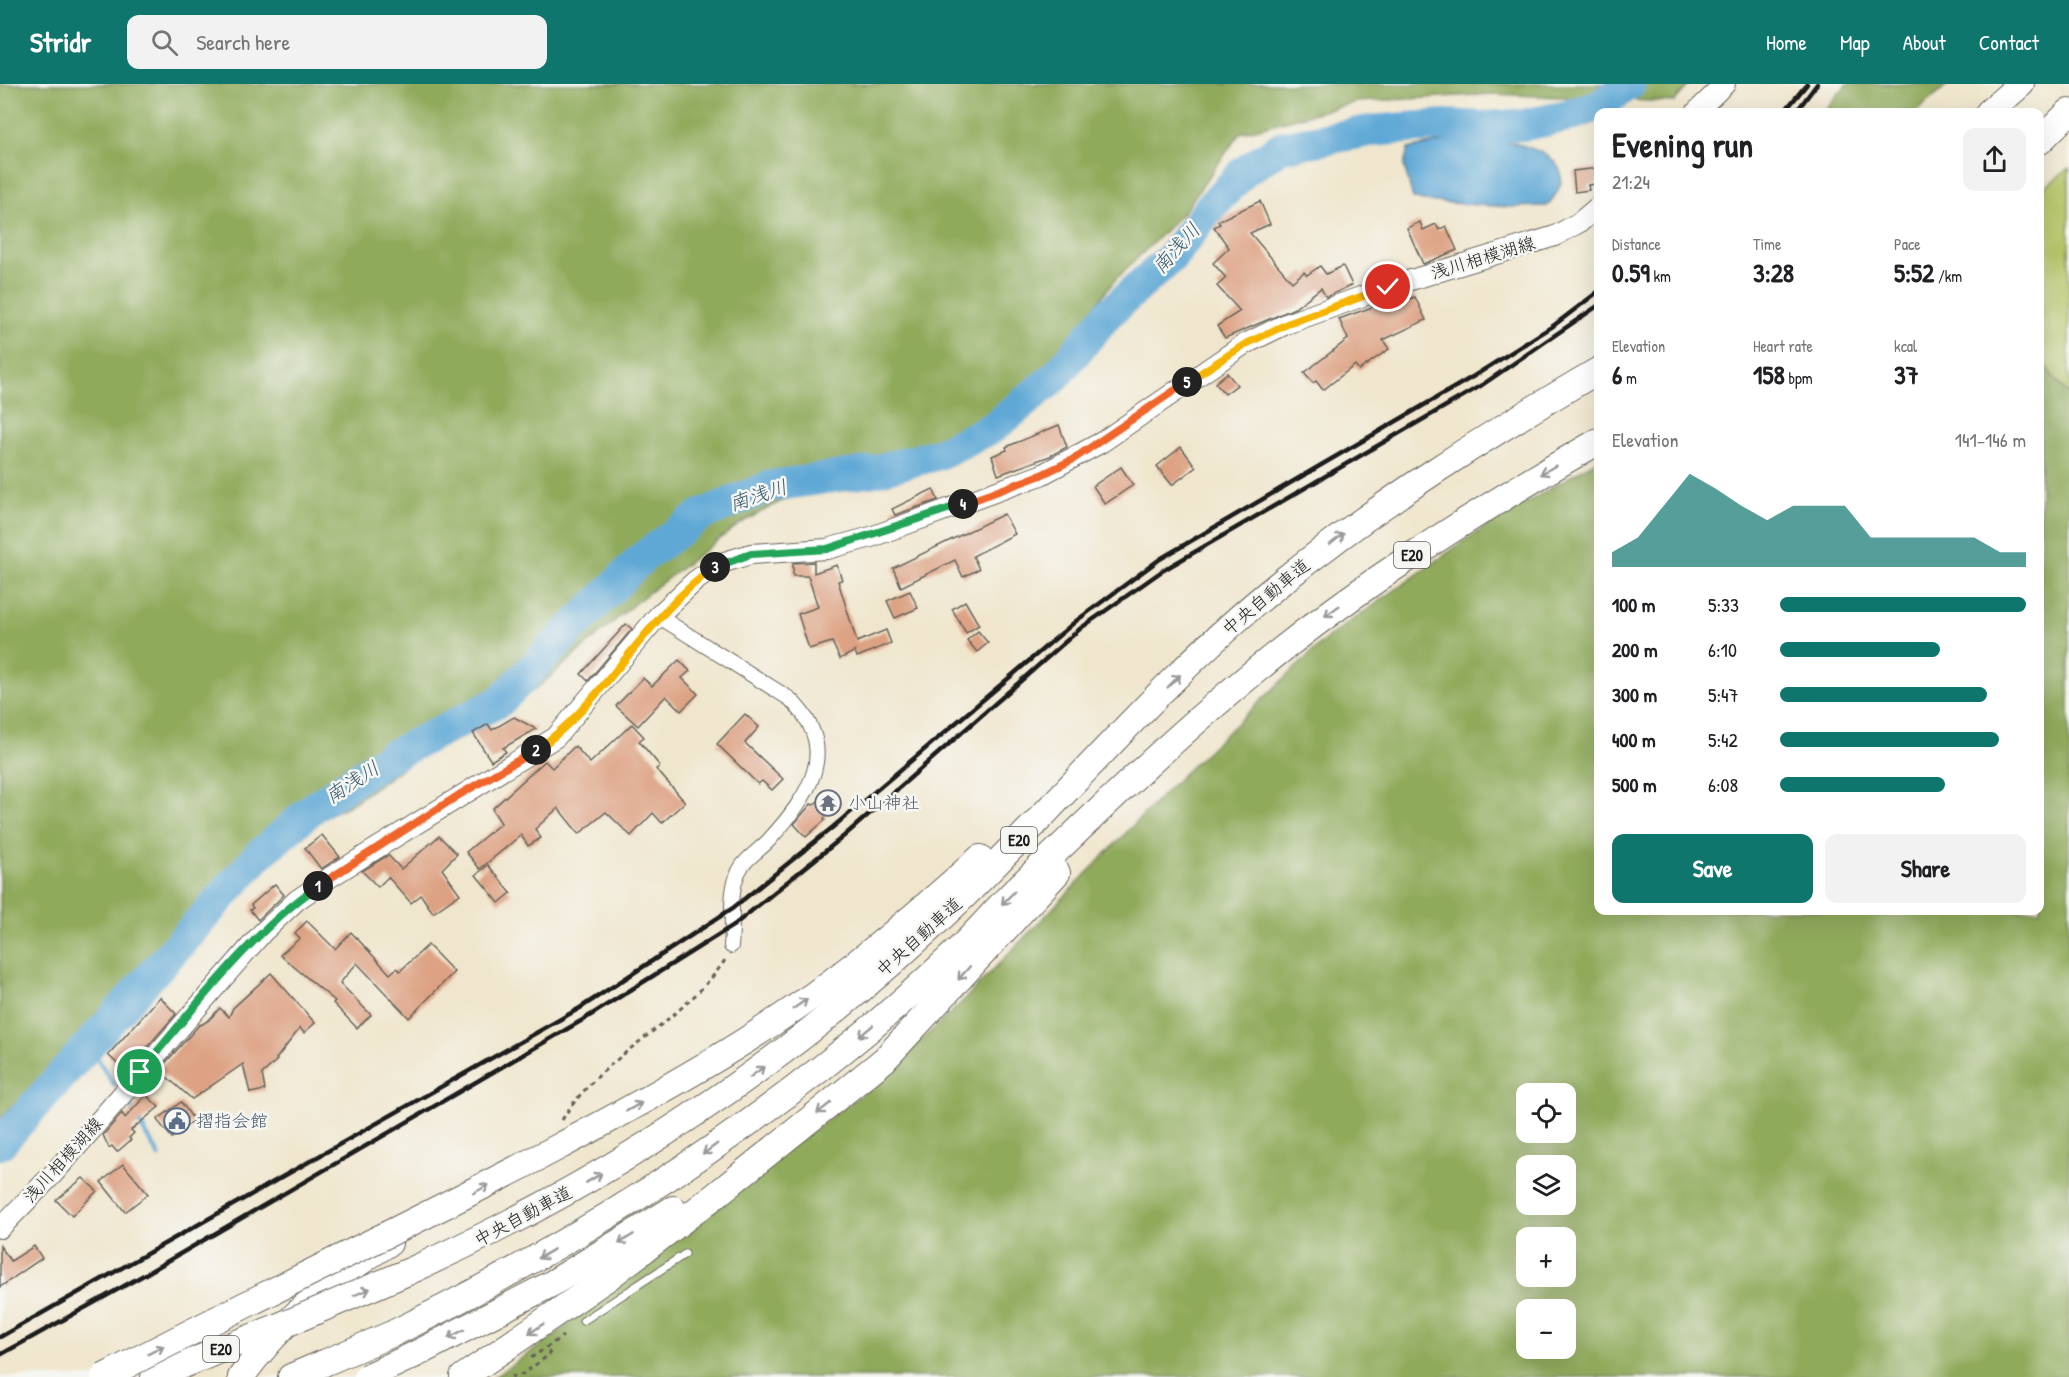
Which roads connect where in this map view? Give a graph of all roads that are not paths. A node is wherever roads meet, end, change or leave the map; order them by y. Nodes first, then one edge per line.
1 (1725, 84) edge
2 (2021, 84) edge
3 (1700, 108) edge
4 (1994, 108) edge
5 (2069, 112) edge
6 (2044, 137) edge
7 (1594, 210) edge
8 (1594, 373) edge
9 (1594, 444) edge
10 (658, 616) junction
11 (1236, 687) junction
12 (1148, 707) junction
13 (731, 946) road end
14 (782, 1140) junction
15 (441, 1210) junction
16 (0, 1228) edge
17 (686, 1254) dead end
18 (584, 1321) dead end
19 (288, 1323) junction
20 (104, 1377) edge
21 (154, 1377) edge
22 (242, 1377) edge
23 (291, 1377) edge
24 (367, 1377) edge
25 (463, 1377) edge

1 - 3 main road
2 - 4 highway
5 - 6 highway
7 - 10 main road, 浅川相模湖線
12 -> 8 highway, 中央自動車道 / E20
9 -> 11 highway, 中央自動車道 / E20
10 - 13 street
10 - 16 main road, 浅川相模湖線
11 -> 14 highway
11 -> 23 highway, 中央自動車道 / E20, bridge
15 -> 12 highway, bridge
19 -> 12 highway, 中央自動車道 / E20, bridge
14 -> 24 highway, bridge
14 -> 25 highway
15 - 19 highway, bridge
20 -> 15 highway, bridge
17 - 18 lane
19 - 21 highway, 中央自動車道 / E20
19 - 22 highway

